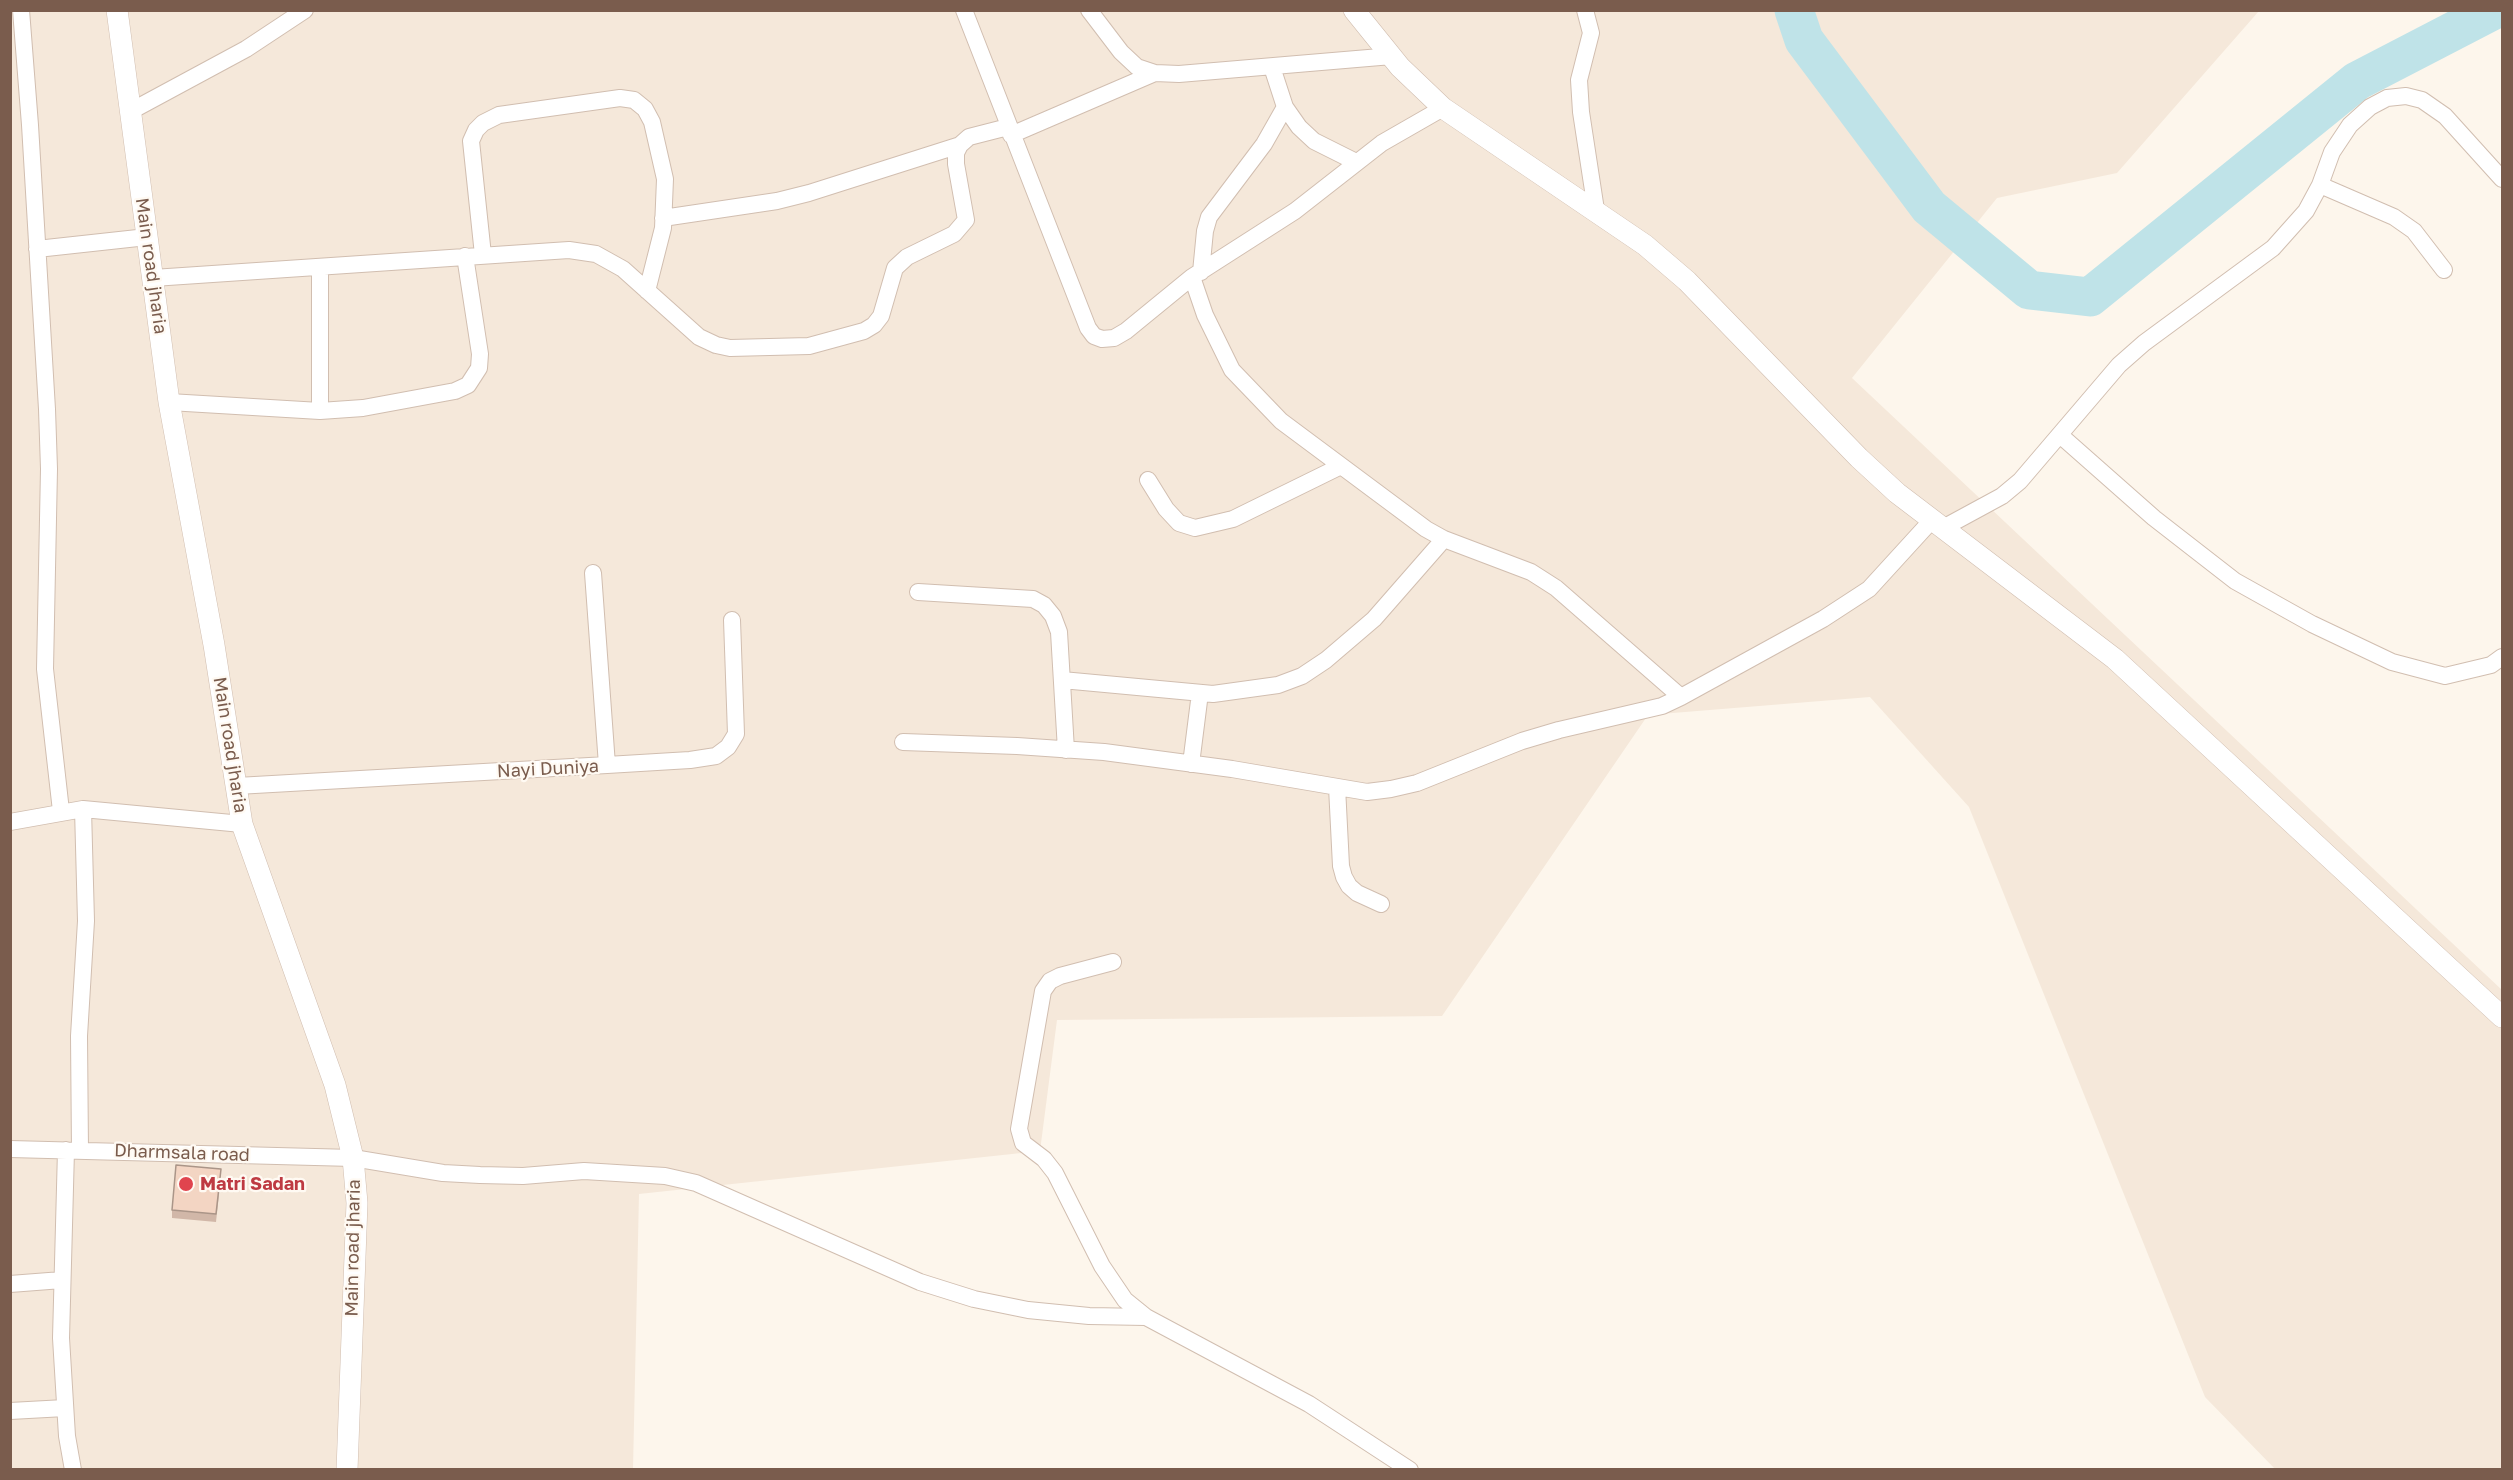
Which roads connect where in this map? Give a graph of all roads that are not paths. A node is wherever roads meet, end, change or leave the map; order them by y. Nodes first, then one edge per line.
1 (21, 10) edge
2 (117, 10) edge
3 (305, 10) edge
4 (964, 10) edge
5 (1089, 10) edge
6 (1354, 10) edge
7 (1585, 10) edge
8 (1392, 56) junction
9 (1272, 67) junction
10 (1155, 73) junction
11 (1286, 107) junction
12 (1443, 108) junction
13 (131, 111) junction
14 (1010, 131) junction
15 (960, 145) junction
16 (1356, 162) junction
17 (2502, 179) edge
18 (2320, 184) junction
19 (1596, 210) junction
20 (663, 218) junction
21 (147, 237) junction
22 (37, 249) junction
23 (483, 255) junction
24 (465, 256) junction
25 (320, 267) junction
26 (2444, 270) dead end
27 (1196, 274) junction
28 (153, 278) junction
29 (647, 291) junction
30 (169, 402) junction
31 (320, 411) junction
32 (2060, 435) junction
33 (1341, 466) junction
34 (1148, 480) dead end
35 (1938, 524) junction
36 (1444, 539) junction
37 (593, 573) dead end
38 (918, 592) dead end
39 (732, 620) dead end
40 (2502, 657) edge
41 (1062, 680) junction
42 (1200, 693) junction
43 (1681, 698) junction
44 (903, 742) dead end
45 (1066, 750) junction
46 (1191, 764) junction
47 (607, 765) junction
48 (237, 786) junction
49 (1337, 787) junction
50 (83, 809) junction
51 (61, 812) junction
52 (10, 822) edge
53 (242, 824) junction
54 (1381, 904) dead end
55 (1113, 962) dead end
56 (2502, 1017) edge
57 (10, 1149) edge
58 (73, 1150) junction
59 (353, 1158) junction
60 (62, 1280) junction
61 (10, 1284) edge
62 (1146, 1317) junction
63 (66, 1408) junction
64 (10, 1410) edge
65 (73, 1470) edge
66 (347, 1470) edge
67 (1410, 1470) edge

1 - 22 street
2 - 13 street, Main road jharia
3 - 13 street
4 - 14 street
5 - 10 street
6 - 8 street
7 - 19 street
8 - 9 street
8 - 12 street
9 - 10 street
9 - 11 street
10 - 14 street
11 - 16 street
11 - 27 street
12 - 16 street
12 - 19 street
13 - 21 street, Main road jharia
14 - 15 street
14 - 27 street
15 - 20 street
15 - 29 street
16 - 27 street
17 - 18 street
18 - 26 street
18 - 32 street
19 - 35 street
20 - 23 street
20 - 29 street
21 - 22 street
21 - 28 street, Main road jharia
22 - 51 street
23 - 24 street
23 - 29 street
24 - 25 street
24 - 31 street
25 - 28 street
25 - 31 street
27 - 33 street
28 - 30 street, Main road jharia
30 - 31 street
30 - 48 street, Main road jharia
32 - 35 street
32 - 40 street
33 - 34 street
33 - 36 street
35 - 43 street
35 - 56 street
36 - 42 street
36 - 43 street
37 - 47 street
38 - 41 street
39 - 47 street, Nayi Duniya
41 - 42 street
41 - 45 street
42 - 46 street
43 - 49 street
44 - 45 street
45 - 46 street
46 - 49 street
47 - 48 street, Nayi Duniya
48 - 53 street, Main road jharia
49 - 54 street
50 - 51 street
50 - 53 street
50 - 58 street
51 - 52 street
53 - 59 street, Main road jharia
55 - 62 street
57 - 58 street, Dharmsala road
58 - 59 street, Dharmsala road
58 - 60 street
59 - 62 street, Dharmsala road
59 - 66 street, Main road jharia
60 - 61 street
60 - 63 street
62 - 67 street
63 - 64 street
63 - 65 street

